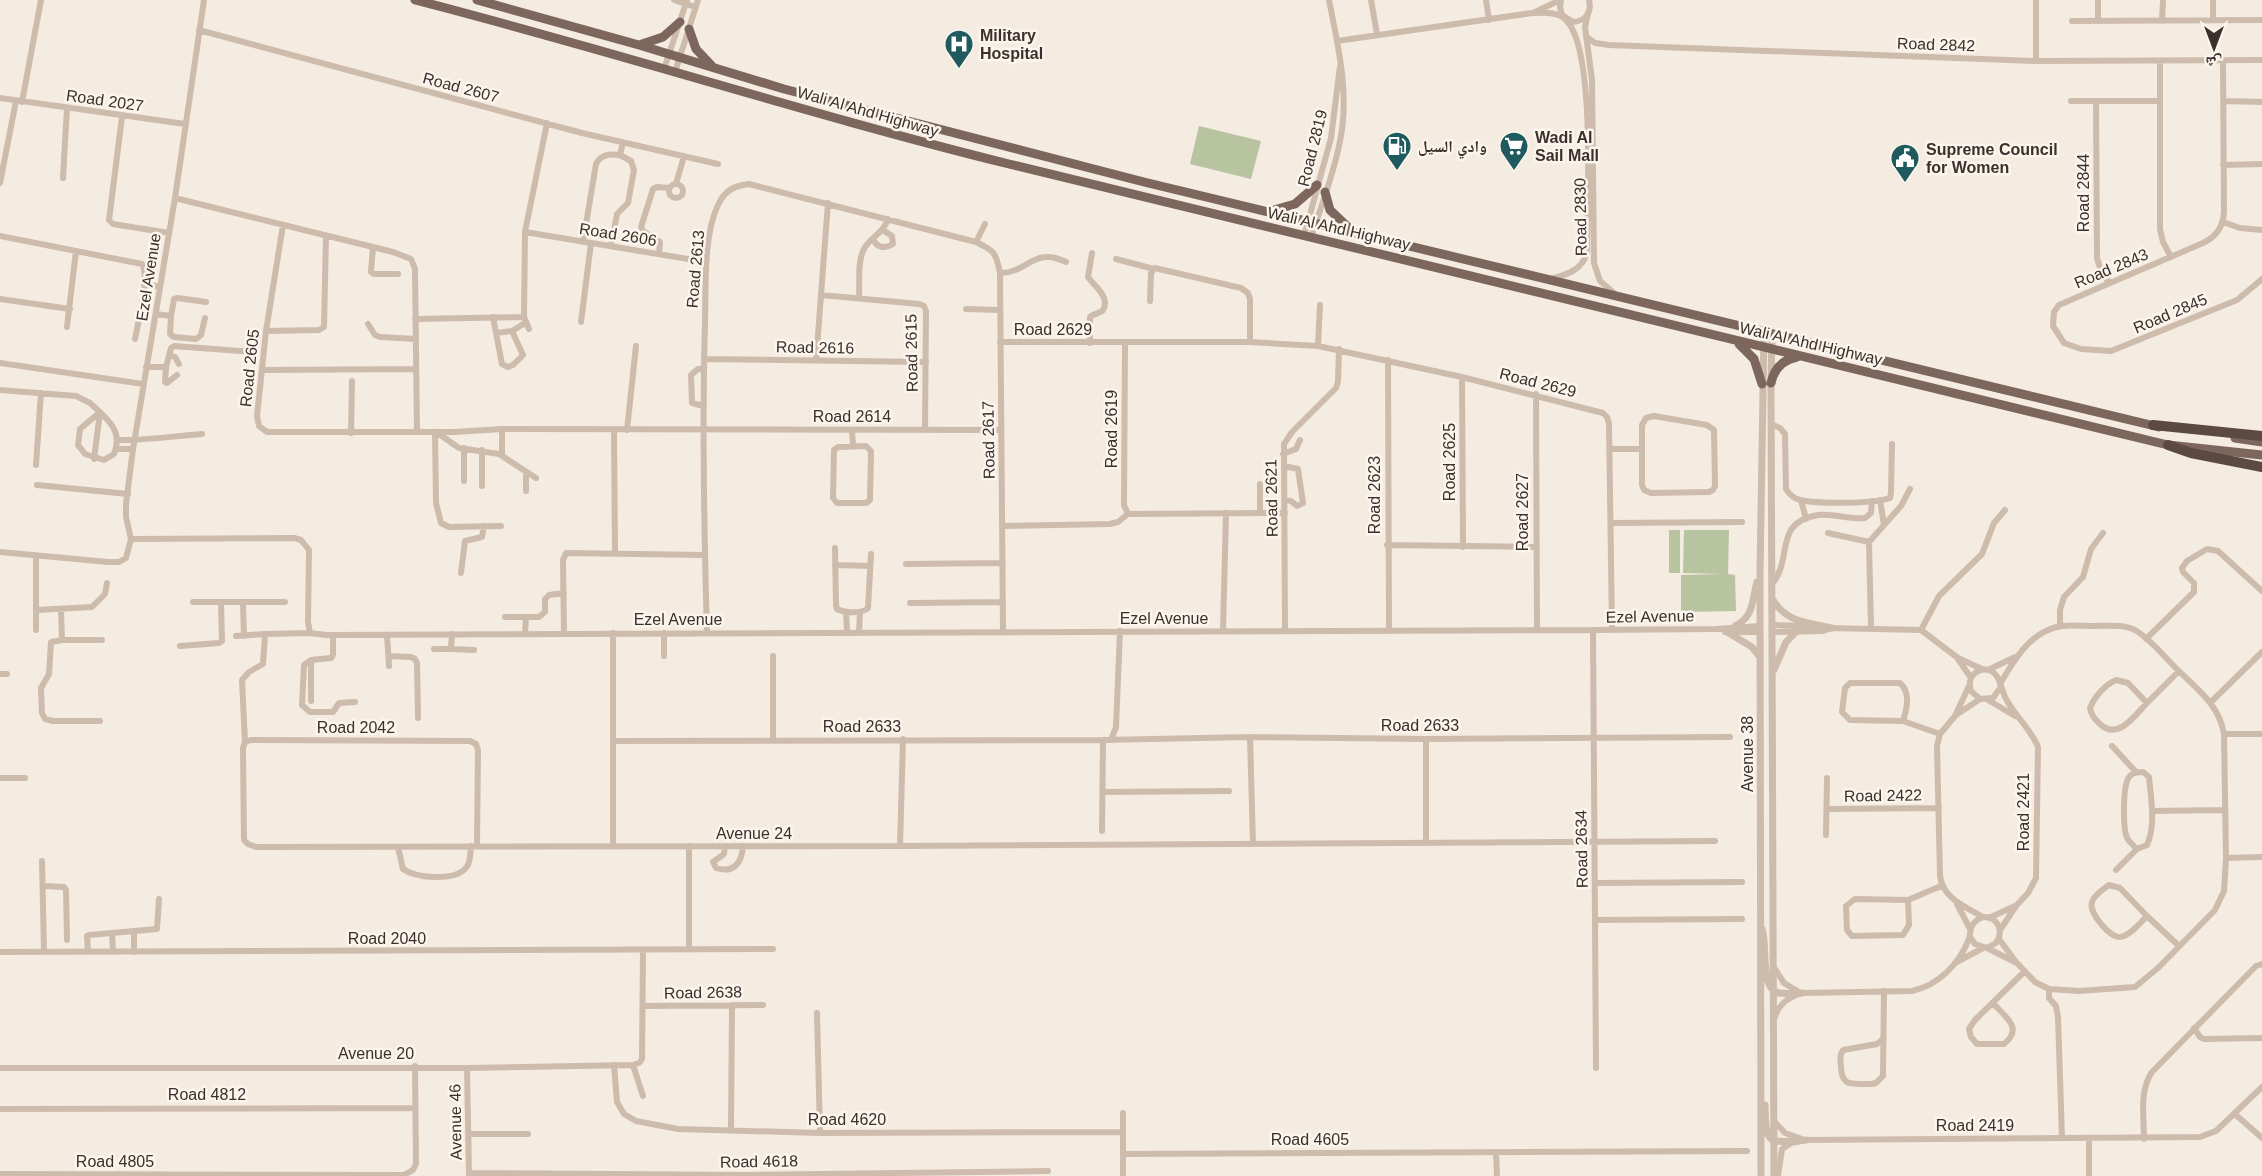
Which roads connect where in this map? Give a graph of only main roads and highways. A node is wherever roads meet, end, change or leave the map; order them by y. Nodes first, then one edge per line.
1 (415, 0) edge
2 (477, 0) edge
3 (680, 22) road end
4 (688, 29) road end
5 (639, 45) junction
6 (666, 62) junction
7 (713, 68) junction
8 (1317, 185) road end
9 (1325, 192) road end
10 (1269, 211) junction
11 (1309, 230) junction
12 (1353, 231) junction
13 (1734, 341) junction
14 (1802, 357) junction
15 (2153, 426) junction
16 (2262, 436) edge
17 (2262, 442) edge
18 (2168, 445) junction
19 (2262, 455) edge
20 (2262, 467) edge

1 - 6 main road
2 - 5 main road, Wali Al Ahd Highway
3 - 5 main road
4 - 7 main road
5 - 6 main road, Wali Al Ahd Highway
6 - 7 main road, Wali Al Ahd Highway
6 - 11 main road, Wali Al Ahd Highway
7 - 10 main road, Wali Al Ahd Highway
8 - 10 main road
9 - 12 main road
10 - 11 main road, Wali Al Ahd Highway
11 - 12 main road, Wali Al Ahd Highway
11 - 13 main road, Wali Al Ahd Highway
12 - 15 main road, Wali Al Ahd Highway
13 - 14 main road, Wali Al Ahd Highway
13 - 14 main road
14 - 18 main road, Wali Al Ahd Highway
15 - 16 highway
15 - 17 main road, Wali Al Ahd Highway
18 - 19 main road, Wali Al Ahd Highway
18 - 20 highway

